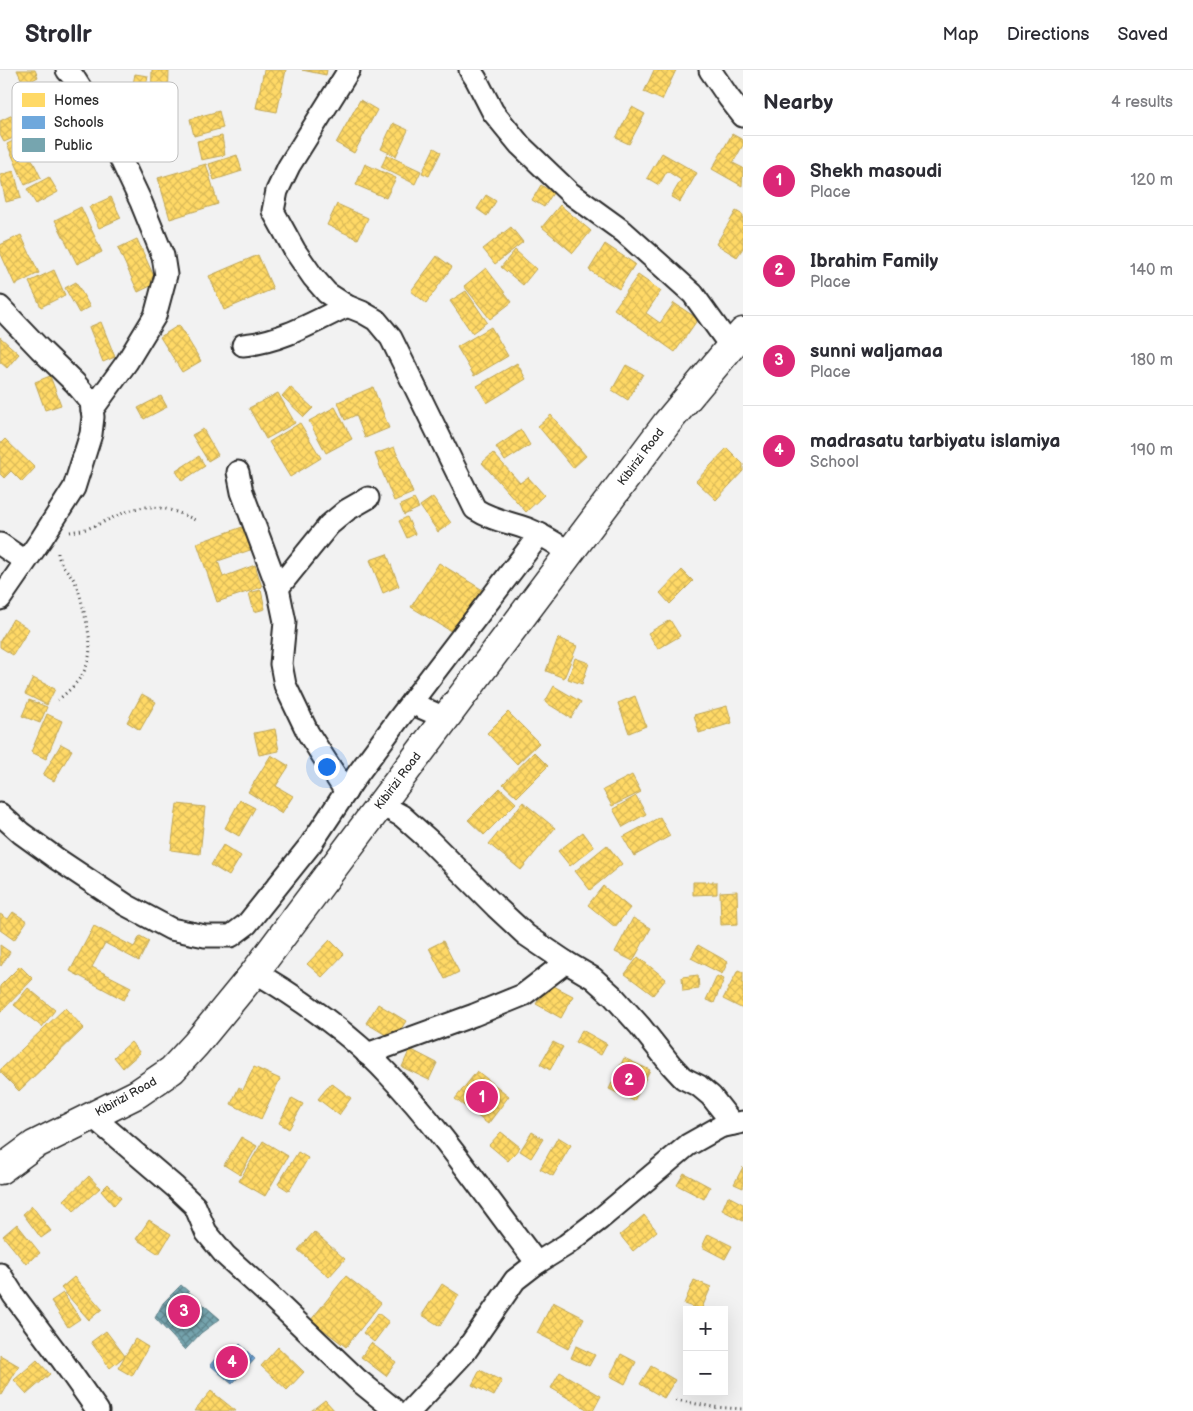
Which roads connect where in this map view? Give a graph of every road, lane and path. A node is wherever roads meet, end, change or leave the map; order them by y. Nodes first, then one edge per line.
1 (67, 70) edge
2 (349, 70) edge
3 (470, 70) edge
4 (710, 70) edge
5 (77, 82) edge
6 (743, 116) edge
7 (123, 162) edge
8 (347, 306) junction
9 (0, 307) edge
10 (737, 340) edge
11 (243, 345) dead end
12 (92, 410) junction
13 (238, 472) dead end
14 (368, 498) dead end
15 (195, 520) dead end
16 (540, 534) junction
17 (50, 537) junction
18 (0, 544) edge
19 (570, 552) junction
20 (25, 561) junction
21 (278, 588) junction
22 (0, 598) edge
23 (58, 700) dead end
24 (411, 703) junction
25 (445, 718) junction
26 (346, 792) junction
27 (380, 804) junction
28 (0, 814) edge
29 (566, 962) junction
30 (254, 972) junction
31 (367, 1054) junction
32 (92, 1116) junction
33 (738, 1123) edge
34 (0, 1170) edge
35 (537, 1263) junction
36 (0, 1274) edge
37 (676, 1400) dead end
38 (743, 1409) edge
39 (98, 1411) edge
40 (396, 1411) edge
41 (410, 1411) edge

1 - 5 street
2 - 8 street
3 - 10 street
4 - 6 street
7 - 12 street
8 - 11 street
8 - 16 street
9 - 12 street
10 - 19 street, Kibirizi Road
12 - 17 street
13 - 21 street
14 - 21 street
15 - 17 path
16 - 19 street
16 - 24 street
17 - 20 street
17 - 23 path
18 - 20 street
19 - 25 street, Kibirizi Road
20 - 22 street
21 - 26 street
24 - 25 street
24 - 26 street
25 - 27 street, Kibirizi Road
26 - 28 street
27 - 29 street
27 - 30 street, Kibirizi Road
29 - 31 street
29 - 33 street
30 - 31 street
30 - 32 street, Kibirizi Road
31 - 35 street
32 - 34 street, Kibirizi Road
32 - 40 street
33 - 35 street
35 - 41 street
36 - 39 street
37 - 38 path

